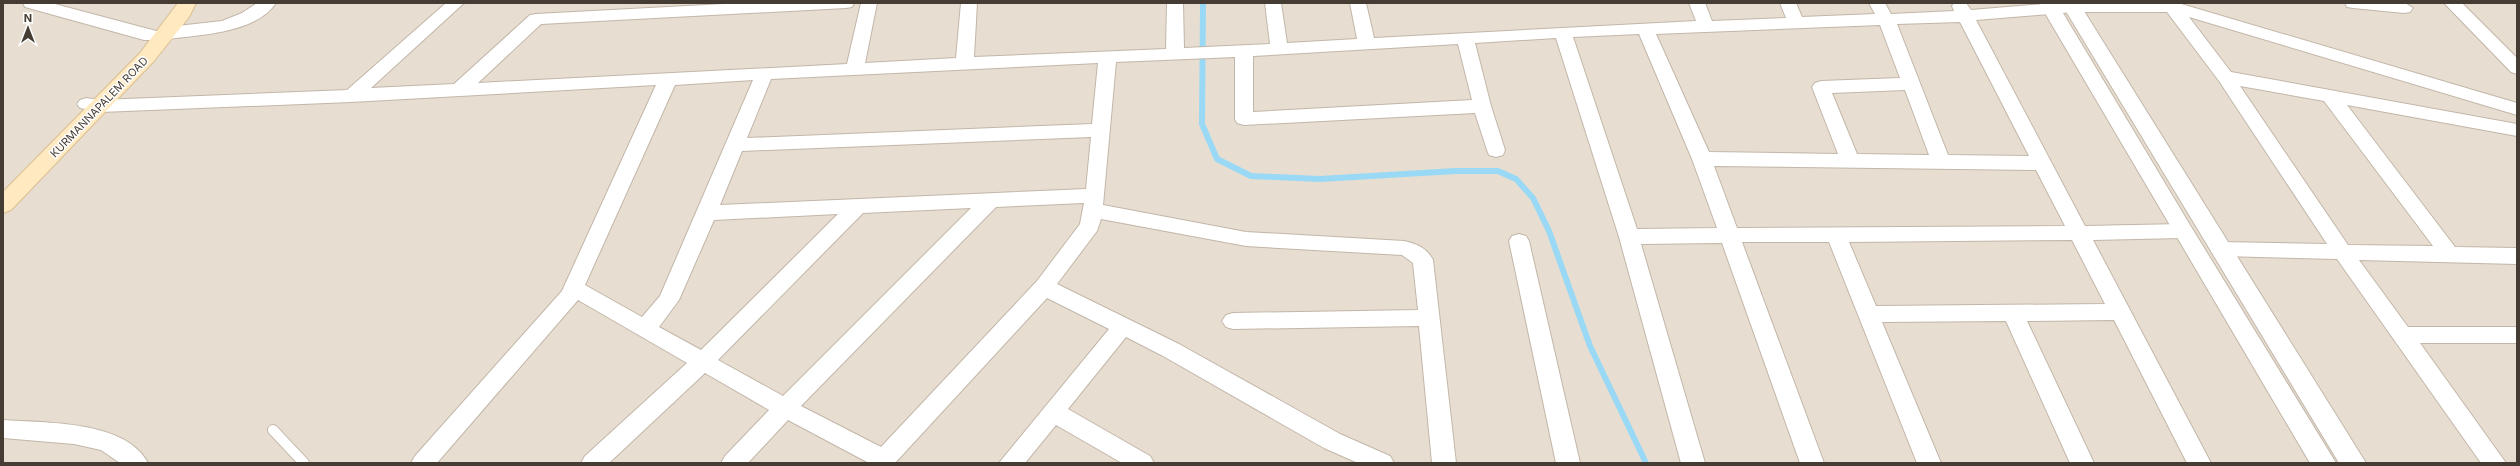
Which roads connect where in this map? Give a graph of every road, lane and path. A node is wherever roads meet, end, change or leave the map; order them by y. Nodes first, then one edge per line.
1 (31, 3) edge
2 (172, 3) edge
3 (186, 3) edge
4 (268, 3) edge
5 (456, 3) edge
6 (550, 3) edge
7 (846, 3) edge
8 (869, 3) edge
9 (969, 3) edge
10 (1175, 3) edge
11 (1273, 3) edge
12 (1358, 3) edge
13 (1697, 3) edge
14 (1788, 3) edge
15 (1877, 3) edge
16 (2353, 3) edge
17 (2452, 3) edge
18 (778, 5) edge
19 (2061, 5) edge
20 (2171, 5) edge
21 (701, 7) edge
22 (2404, 8) dead end
23 (1962, 9) edge
24 (536, 19) junction
25 (1886, 19) junction
26 (1796, 22) junction
27 (1706, 26) junction
28 (1645, 29) junction
29 (1563, 32) junction
30 (160, 34) junction
31 (1465, 37) junction
32 (1366, 42) junction
33 (1279, 49) junction
34 (1244, 51) junction
35 (1175, 54) junction
36 (1107, 58) junction
37 (965, 63) junction
38 (2517, 68) edge
39 (855, 69) junction
40 (764, 75) junction
41 (2225, 77) junction
42 (668, 79) junction
43 (1911, 84) junction
44 (459, 90) junction
45 (351, 96) junction
46 (2330, 96) junction
47 (94, 105) junction
48 (1482, 106) junction
49 (2517, 109) edge
50 (1101, 130) junction
51 (2517, 130) edge
52 (734, 145) junction
53 (1496, 150) dead end
54 (1702, 159) junction
55 (1850, 160) junction
56 (1942, 162) junction
57 (2042, 163) junction
58 (3, 187) edge
59 (990, 201) junction
60 (1094, 203) junction
61 (3, 204) edge
62 (857, 207) junction
63 (707, 213) junction
64 (2182, 231) junction
65 (1730, 234) junction
66 (1836, 234) junction
67 (2078, 234) junction
68 (1629, 237) junction
69 (1519, 241) dead end
70 (2221, 249) junction
71 (2342, 251) junction
72 (2450, 255) junction
73 (2517, 256) edge
74 (1044, 287) junction
75 (574, 288) junction
76 (2120, 312) junction
77 (2013, 313) junction
78 (1869, 314) junction
79 (1428, 318) junction
80 (1233, 321) dead end
81 (1123, 326) junction
82 (645, 329) junction
83 (2402, 335) junction
84 (2516, 336) edge
85 (703, 362) junction
86 (785, 408) junction
87 (1053, 412) junction
88 (3, 428) edge
89 (273, 430) dead end
90 (1345, 455) edge
91 (133, 462) edge
92 (883, 462) edge
93 (304, 463) edge
94 (424, 463) edge
95 (593, 463) edge
96 (733, 463) edge
97 (1011, 463) edge
98 (1142, 463) edge
99 (1382, 463) edge
100 (1444, 463) edge
101 (1568, 463) edge
102 (1693, 463) edge
103 (1812, 463) edge
104 (1929, 463) edge
105 (2082, 463) edge
106 (2199, 463) edge
107 (2323, 463) edge
108 (2353, 463) edge
109 (2494, 463) edge

1 - 30 street
2 - 30 main road
3 - 30 main road, KURMANNAPALEM ROAD
4 - 30 street
5 - 45 street
6 - 24 street
7 - 18 street
8 - 39 street
9 - 37 street
10 - 35 street
11 - 33 street
12 - 32 street
13 - 27 street
14 - 26 street
15 - 25 street
16 - 22 street
17 - 38 street
18 - 21 street
19 - 20 street
19 - 23 street
19 - 64 street
19 - 70 street
20 - 41 street
20 - 49 street
21 - 24 street
23 - 25 street
23 - 57 street
24 - 44 street
25 - 26 street
25 - 43 street
26 - 27 street
27 - 28 street
28 - 29 street
28 - 54 street
29 - 31 street
29 - 68 street
30 - 47 main road, KURMANNAPALEM ROAD
31 - 32 street
31 - 48 street
32 - 33 street
33 - 34 street
34 - 35 street
34 - 48 street
35 - 36 street
36 - 37 street
36 - 50 street
37 - 39 street
39 - 40 street
40 - 42 street
40 - 52 street
41 - 46 street
41 - 71 street
42 - 44 street
42 - 75 street
43 - 55 street
43 - 56 street
44 - 45 street
45 - 47 street
46 - 51 street
46 - 72 street
47 - 58 main road
47 - 61 main road, KURMANNAPALEM ROAD
48 - 53 street
50 - 52 street
50 - 60 street
52 - 63 street
54 - 55 street
54 - 65 street
55 - 56 street
56 - 57 street
57 - 67 street
59 - 60 street
59 - 62 street
59 - 86 street
60 - 74 street
60 - 79 street
62 - 63 street
62 - 85 street
63 - 82 street
64 - 67 street
64 - 107 street
65 - 66 street
65 - 68 street
65 - 103 street
66 - 67 street
66 - 78 street
67 - 76 street
68 - 102 street
69 - 101 street
70 - 71 street
70 - 108 street
71 - 72 street
71 - 83 street
72 - 73 street
74 - 81 street
74 - 92 street
75 - 82 street
75 - 94 street
76 - 77 street
76 - 106 street
77 - 78 street
77 - 105 street
78 - 104 street
79 - 80 street
79 - 100 street
81 - 87 street
81 - 90 street
82 - 85 street
83 - 84 street
83 - 109 street
85 - 86 street
85 - 95 street
86 - 92 street
86 - 96 street
87 - 97 street
87 - 98 street
88 - 91 street
89 - 93 lane
90 - 99 street

